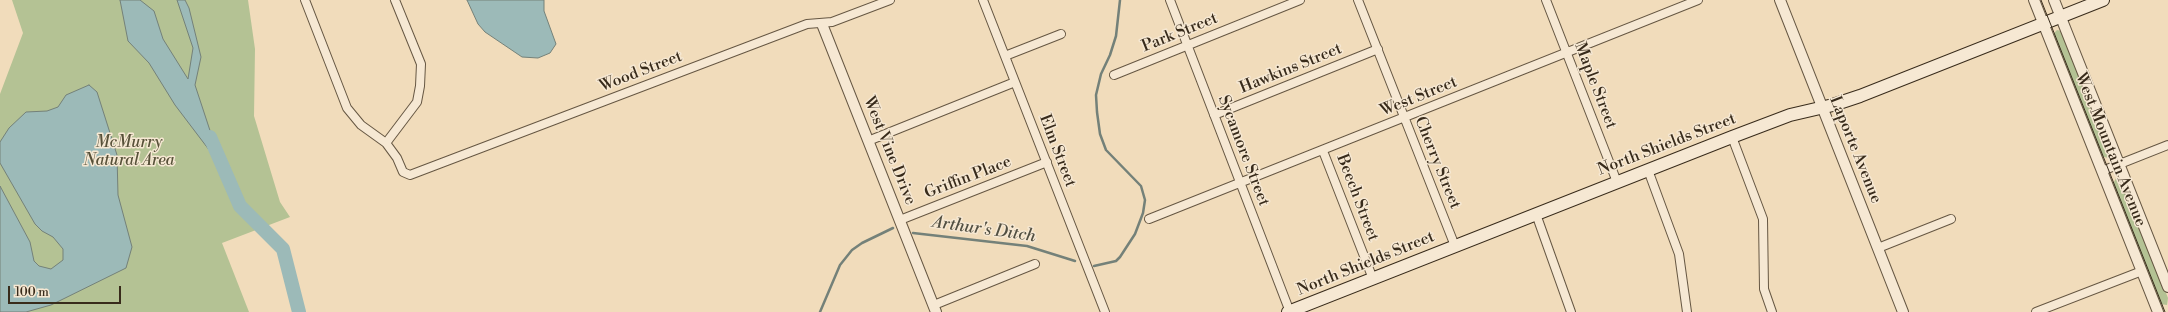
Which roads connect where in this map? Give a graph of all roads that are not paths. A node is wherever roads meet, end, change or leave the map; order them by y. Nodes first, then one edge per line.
1 (305, 0) edge
2 (395, 0) edge
3 (890, 0) edge
4 (983, 0) edge
5 (1170, 0) edge
6 (1300, 0) edge
7 (1358, 0) edge
8 (1546, 0) edge
9 (1698, 0) edge
10 (1780, 0) edge
11 (2034, 0) edge
12 (2054, 0) edge
13 (2103, 0) edge
14 (2060, 16) junction
15 (2044, 23) junction
16 (822, 24) junction
17 (1061, 34) dead end
18 (1187, 46) junction
19 (1378, 49) junction
20 (1567, 52) junction
21 (1005, 56) junction
22 (1114, 75) dead end
23 (1015, 82) junction
24 (1822, 107) junction
25 (1214, 115) junction
26 (1404, 119) junction
27 (1732, 137) junction
28 (868, 141) junction
29 (386, 143) junction
30 (2168, 145) edge
31 (1323, 151) junction
32 (1047, 162) junction
33 (2119, 164) junction
34 (1648, 170) junction
35 (2102, 171) junction
36 (1617, 182) junction
37 (1240, 184) junction
38 (1536, 214) junction
39 (1149, 219) dead end
40 (1951, 219) dead end
41 (900, 220) junction
42 (1455, 246) junction
43 (1878, 248) junction
44 (1035, 264) dead end
45 (2142, 271) junction
46 (1373, 278) junction
47 (2168, 287) edge
48 (935, 308) edge
49 (1105, 312) edge
50 (1290, 312) edge
51 (1571, 312) edge
52 (1687, 312) edge
53 (1772, 312) edge
54 (1903, 312) edge
55 (2036, 312) edge
56 (2158, 312) edge

1 - 29 street
2 - 29 street
3 - 16 street, Wood Street
4 - 21 street, Elm Street
5 - 18 street, Sycamore Street
6 - 18 street, Park Street
7 - 19 street, Cherry Street
8 - 20 street, Maple Street
9 - 20 street, West Street
10 - 24 street, Laporte Avenue
11 - 15 street, West Mountain Avenue
12 - 14 street, West Mountain Avenue
13 - 14 main road, North Shields Street
14 - 15 main road, North Shields Street
14 - 33 street, West Mountain Avenue
15 - 24 main road, North Shields Street
15 - 35 street, West Mountain Avenue
16 - 28 street, West Vine Drive
16 - 29 street, Wood Street
17 - 21 street
18 - 22 street, Park Street
18 - 25 street, Sycamore Street
19 - 25 street, Hawkins Street
19 - 26 street, Cherry Street
20 - 26 street, West Street
20 - 36 street, Maple Street
21 - 23 street, Elm Street
23 - 28 street
23 - 32 street, Elm Street
24 - 27 main road, North Shields Street
24 - 43 street, Laporte Avenue
25 - 37 street, Sycamore Street
26 - 31 street, West Street
26 - 42 street, Cherry Street
27 - 34 main road, North Shields Street
27 - 53 street
28 - 41 street, West Vine Drive
30 - 33 street
31 - 37 street, West Street
31 - 46 street, Beech Street
32 - 41 street, Griffin Place
32 - 49 street, Elm Street
33 - 35 street
33 - 47 street, West Mountain Avenue
34 - 36 main road, North Shields Street
34 - 52 street
35 - 45 street, West Mountain Avenue
36 - 38 main road, North Shields Street
37 - 39 street, West Street
37 - 50 street, Sycamore Street
38 - 42 main road, North Shields Street
38 - 51 street
40 - 43 street
41 - 48 street, West Vine Drive
42 - 46 main road, North Shields Street
43 - 54 street, Laporte Avenue
44 - 48 street
45 - 55 street
45 - 56 street, West Mountain Avenue
46 - 50 main road, North Shields Street

